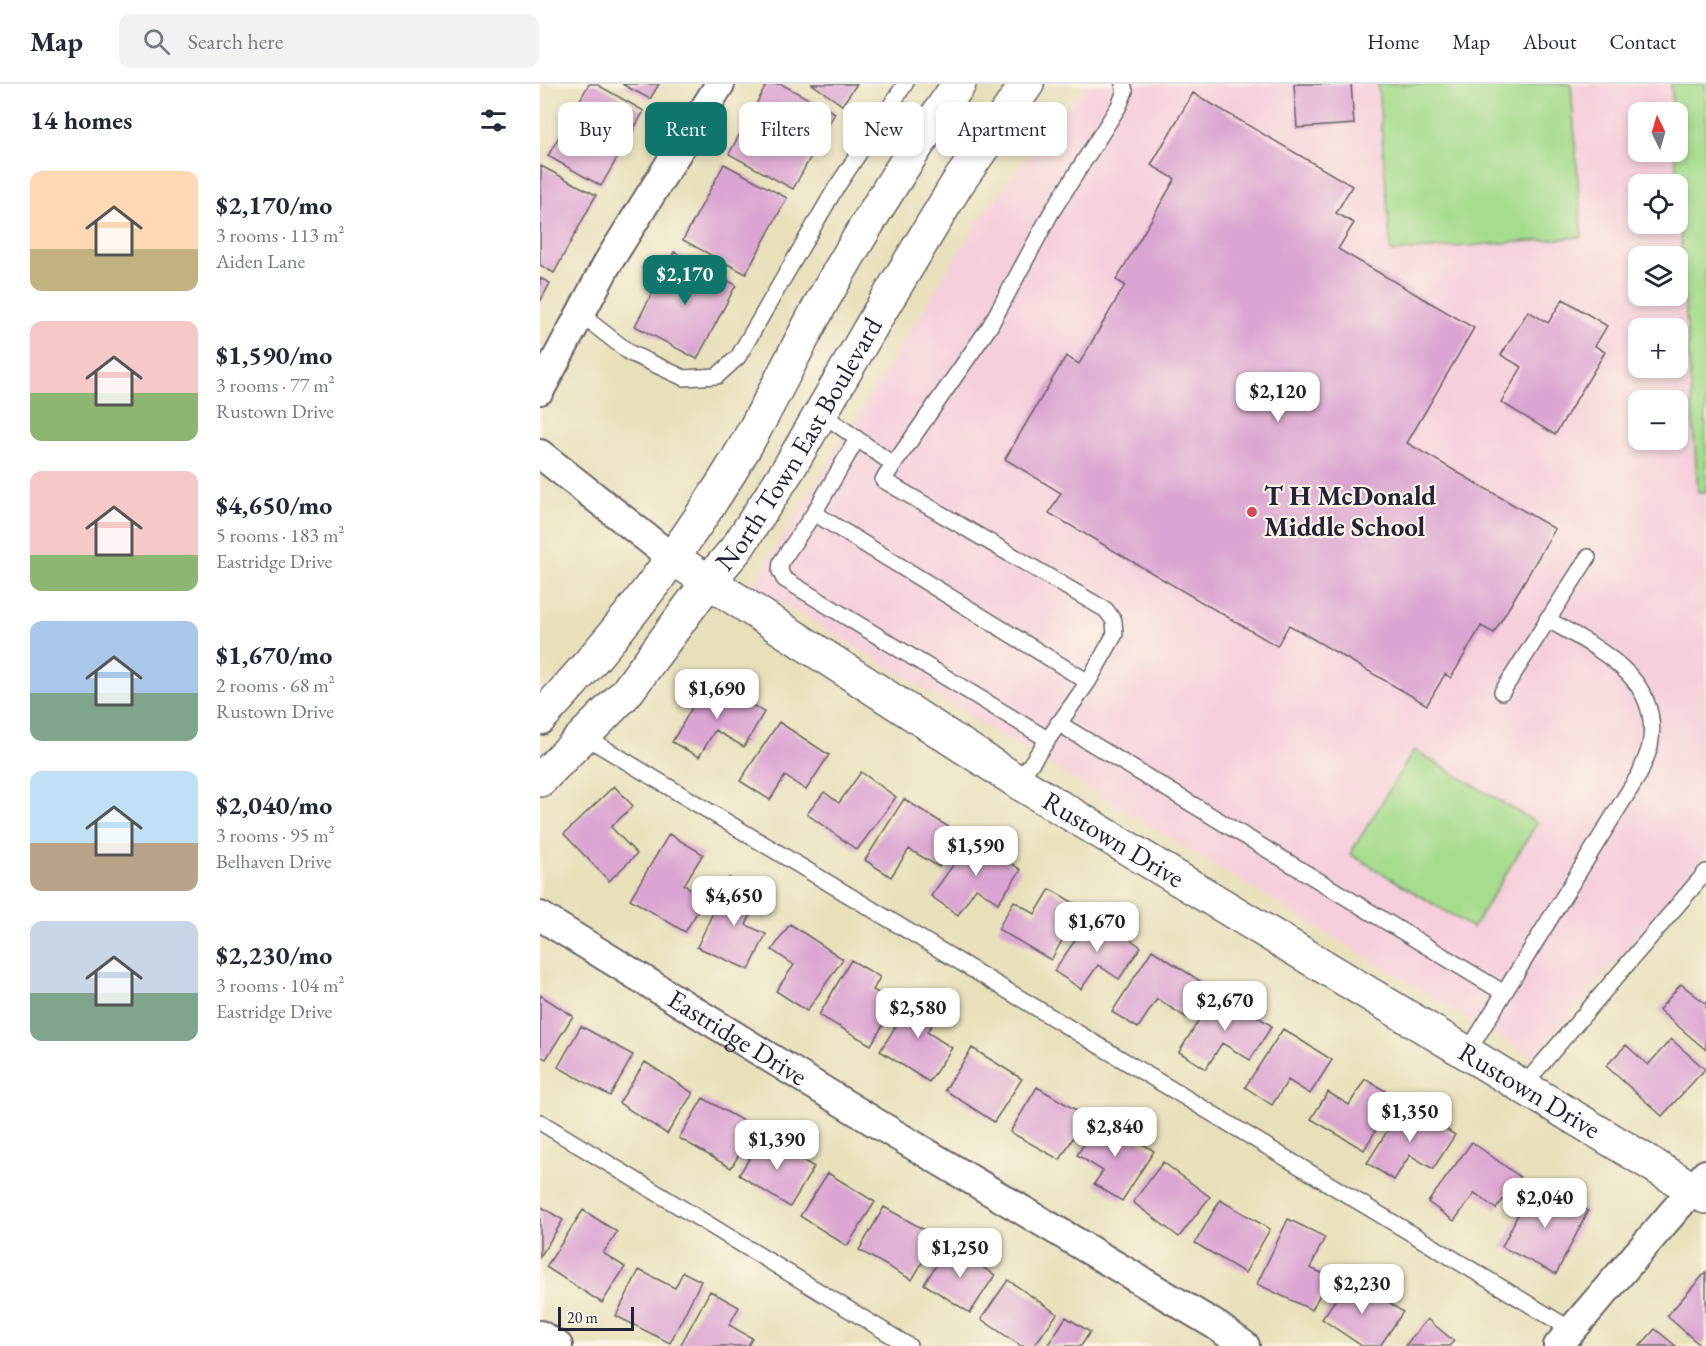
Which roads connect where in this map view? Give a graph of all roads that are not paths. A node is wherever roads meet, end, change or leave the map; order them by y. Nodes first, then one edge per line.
1 (720, 84) edge
2 (905, 84) edge
3 (959, 84) edge
4 (1027, 84) edge
5 (1123, 84) edge
6 (580, 315) junction
7 (540, 390) edge
8 (821, 413) junction
9 (857, 439) junction
10 (540, 454) edge
11 (894, 465) junction
12 (814, 513) junction
13 (671, 557) junction
14 (1588, 557) dead end
15 (708, 582) junction
16 (1547, 619) junction
17 (1088, 682) junction
18 (1502, 692) dead end
19 (540, 718) edge
20 (1058, 723) junction
21 (584, 736) junction
22 (1047, 739) junction
23 (540, 780) edge
24 (1018, 782) junction
25 (1706, 872) edge
26 (540, 916) edge
27 (1504, 993) junction
28 (1467, 1053) junction
29 (1523, 1086) junction
30 (540, 1122) edge
31 (1702, 1187) edge
32 (540, 1335) edge
33 (1565, 1338) edge
34 (558, 1346) edge
35 (909, 1346) edge
36 (1245, 1346) edge

1 - 6 street
2 - 6 lane
3 - 13 main road, North Town East Boulevard
4 - 8 main road, North Town East Boulevard
5 - 11 lane
6 - 7 street
8 - 9 lane
8 - 15 main road, North Town East Boulevard
9 - 11 lane
9 - 12 lane
10 - 13 street, Rustown Drive
11 - 17 lane
12 - 17 lane
12 - 22 lane
13 - 15 main road, Rustown Drive
13 - 19 main road, North Town East Boulevard
14 - 16 lane
15 - 21 main road, North Town East Boulevard
15 - 24 main road, Rustown Drive
16 - 18 lane
16 - 27 lane
17 - 20 lane
20 - 22 lane
20 - 27 lane
21 - 23 main road, North Town East Boulevard
21 - 33 lane
22 - 24 lane
24 - 28 main road, Rustown Drive
25 - 29 lane
26 - 36 street, Eastridge Drive
27 - 28 lane
28 - 29 main road, Rustown Drive
29 - 31 main road, Rustown Drive
30 - 35 lane
31 - 33 street
32 - 34 street

